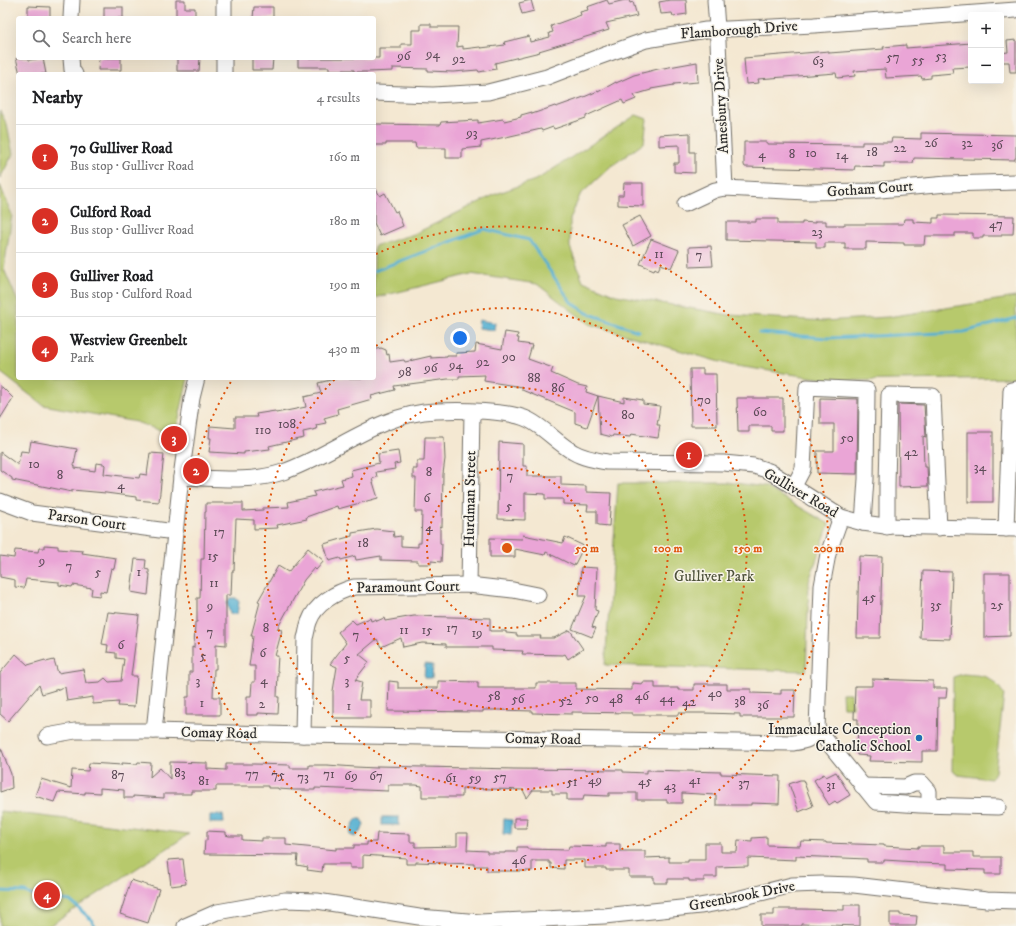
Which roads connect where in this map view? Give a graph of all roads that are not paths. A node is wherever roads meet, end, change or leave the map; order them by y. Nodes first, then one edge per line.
1 (72, 0) edge
2 (224, 0) edge
3 (715, 0) edge
4 (1016, 10) edge
5 (71, 16) edge
6 (224, 16) edge
7 (717, 28) junction
8 (71, 60) edge
9 (224, 60) edge
10 (74, 72) edge
11 (224, 72) edge
12 (376, 93) edge
13 (1016, 182) edge
14 (725, 188) junction
15 (685, 204) dead end
16 (196, 380) edge
17 (1016, 389) edge
18 (472, 412) junction
19 (181, 477) junction
20 (794, 486) junction
21 (0, 501) edge
22 (841, 516) junction
23 (863, 523) junction
24 (887, 526) junction
25 (939, 528) junction
26 (1011, 529) edge
27 (175, 532) junction
28 (469, 585) junction
29 (538, 595) dead end
30 (818, 730) junction
31 (154, 731) junction
32 (303, 735) junction
33 (47, 736) dead end
34 (862, 786) junction
35 (928, 805) junction
36 (998, 807) dead end
37 (1016, 901) edge
38 (185, 926) edge

1 - 5 street
2 - 6 street
3 - 7 street, Amesbury Drive
4 - 7 street, Flamborough Drive
7 - 12 street, Flamborough Drive
7 - 14 street, Amesbury Drive
8 - 10 street
9 - 11 street
13 - 14 street, Gotham Court
14 - 15 street
16 - 19 street
17 - 26 street
18 - 19 street, Gulliver Road
18 - 20 street, Gulliver Road
18 - 28 street, Hurdman Street
19 - 27 street
20 - 22 street, Gulliver Road
20 - 23 street
21 - 27 street, Parson Court
22 - 23 street, Gulliver Road
22 - 30 street
23 - 24 street, Gulliver Road
24 - 25 street, Gulliver Road
24 - 25 street
25 - 26 street, Gulliver Road
27 - 31 street
28 - 29 street, Paramount Court
28 - 32 street, Paramount Court
30 - 32 street, Comay Road
30 - 34 street
31 - 32 street, Comay Road
31 - 33 street, Comay Road
34 - 35 street
34 - 35 street
35 - 36 street
37 - 38 street, Greenbrook Drive

